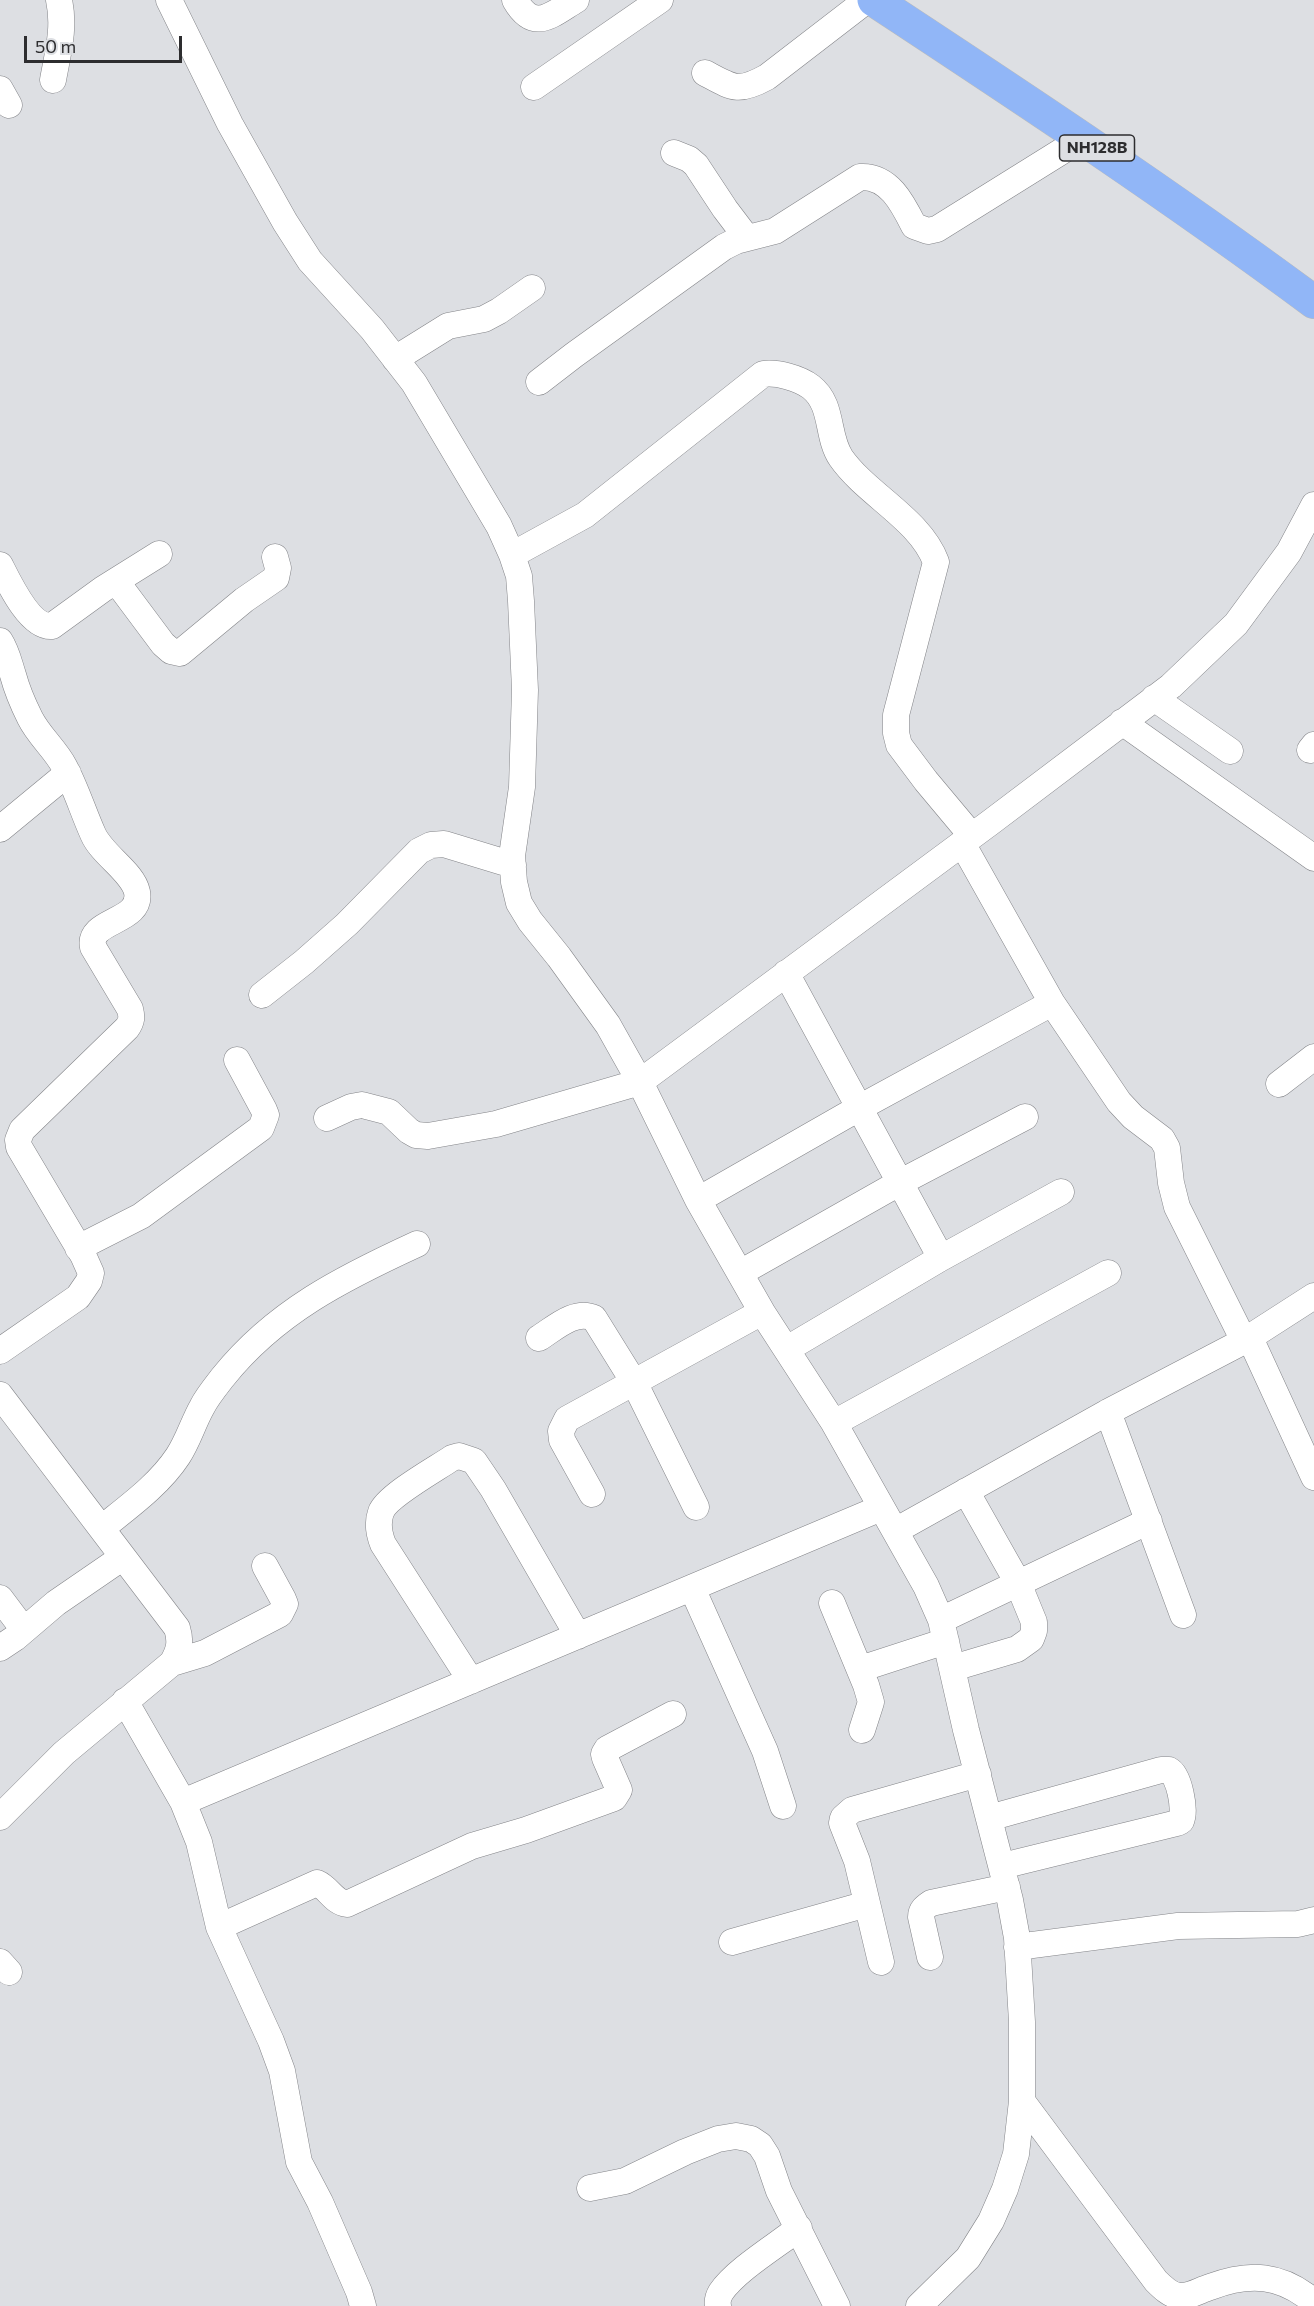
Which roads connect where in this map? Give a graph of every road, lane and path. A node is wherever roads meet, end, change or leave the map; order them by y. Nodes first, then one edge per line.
1 (59, 0) edge
2 (169, 0) edge
3 (514, 0) edge
4 (576, 0) edge
5 (660, 0) edge
6 (867, 0) edge
7 (874, 0) edge
8 (705, 73) dead end
9 (53, 80) dead end
10 (534, 87) dead end
11 (1083, 138) junction
12 (674, 153) dead end
13 (747, 238) junction
14 (532, 288) dead end
15 (1314, 302) edge
16 (395, 359) junction
17 (539, 382) dead end
18 (1314, 505) edge
19 (159, 554) dead end
20 (512, 555) junction
21 (274, 557) dead end
22 (0, 566) edge
23 (116, 581) junction
24 (0, 641) edge
25 (1154, 698) junction
26 (1122, 722) junction
27 (1230, 751) dead end
28 (68, 773) junction
29 (0, 829) edge
30 (967, 840) junction
31 (1314, 858) edge
32 (513, 866) junction
33 (786, 973) junction
34 (262, 995) dead end
35 (1052, 1004) junction
36 (1314, 1057) edge
37 (237, 1060) dead end
38 (640, 1082) junction
39 (1279, 1084) dead end
40 (859, 1108) junction
41 (1025, 1117) dead end
42 (327, 1118) dead end
43 (900, 1183) junction
44 (1061, 1192) dead end
45 (698, 1200) junction
46 (417, 1244) dead end
47 (78, 1248) junction
48 (940, 1258) junction
49 (740, 1273) junction
50 (1108, 1273) dead end
51 (1314, 1296) edge
52 (762, 1312) junction
53 (539, 1338) dead end
54 (1247, 1340) junction
55 (787, 1349) junction
56 (0, 1351) edge
57 (635, 1384) junction
58 (0, 1395) edge
59 (1108, 1412) junction
60 (834, 1423) junction
61 (1314, 1477) edge
62 (966, 1491) junction
63 (592, 1494) dead end
64 (696, 1507) dead end
65 (880, 1509) junction
66 (1149, 1521) junction
67 (102, 1528) junction
68 (895, 1531) junction
69 (123, 1557) junction
70 (265, 1566) dead end
71 (1018, 1583) junction
72 (692, 1588) junction
73 (0, 1598) edge
74 (831, 1603) dead end
75 (1183, 1615) dead end
76 (24, 1630) junction
77 (943, 1630) junction
78 (578, 1636) junction
79 (0, 1648) edge
80 (172, 1663) junction
81 (953, 1668) junction
82 (860, 1669) junction
83 (471, 1681) junction
84 (125, 1701) junction
85 (673, 1714) dead end
86 (862, 1730) dead end
87 (978, 1774) junction
88 (183, 1802) junction
89 (783, 1806) dead end
90 (0, 1818) edge
91 (989, 1818) junction
92 (1004, 1876) junction
93 (867, 1904) junction
94 (1314, 1920) edge
95 (219, 1927) junction
96 (732, 1942) dead end
97 (1017, 1947) junction
98 (930, 1957) dead end
99 (881, 1962) dead end
100 (1022, 2101) junction
101 (590, 2188) dead end
102 (799, 2228) junction
103 (1175, 2301) edge
104 (1314, 2302) edge
105 (363, 2306) edge
106 (718, 2306) edge
107 (837, 2306) edge
108 (919, 2306) edge

1 - 9 street
2 - 16 street
3 - 4 street
5 - 10 street
6 - 8 street
7 - 11 highway, NH128B
11 - 13 street
11 - 15 highway, NH128B
12 - 13 street
13 - 17 street
14 - 16 street
16 - 20 street
18 - 25 street
19 - 23 street
20 - 30 street
20 - 32 street
21 - 23 street
22 - 23 street
24 - 28 street
25 - 26 street
25 - 27 street
26 - 30 street
26 - 31 street
28 - 29 street
28 - 47 street
30 - 33 street
30 - 35 street
32 - 34 street
32 - 38 street
33 - 38 street
33 - 40 street
35 - 40 street
35 - 54 street
36 - 39 street
37 - 47 street
38 - 42 street
38 - 45 street
40 - 43 street
40 - 45 street
41 - 43 street
43 - 48 street
43 - 49 street
44 - 48 street
45 - 49 street
46 - 67 street
47 - 56 street
48 - 55 street
49 - 52 street
50 - 60 street
51 - 54 street
52 - 55 street
52 - 57 street
53 - 57 street
54 - 59 street
54 - 61 street
55 - 60 street
57 - 63 street
57 - 64 street
58 - 67 street
59 - 62 street
59 - 66 street
60 - 65 street
62 - 68 street
62 - 71 street
65 - 68 street
65 - 72 street
66 - 71 street
66 - 75 street
67 - 69 street
68 - 77 street
69 - 76 street
69 - 80 street
70 - 80 street
71 - 77 street
71 - 81 street
72 - 78 street
72 - 89 street
73 - 76 street
74 - 82 street
76 - 79 street
77 - 81 street
77 - 82 street
78 - 83 street
78 - 83 street
80 - 84 street
81 - 87 street
82 - 86 street
83 - 88 street
84 - 88 street
84 - 90 street
85 - 95 street
87 - 91 street
87 - 93 street
88 - 95 street
91 - 92 street
91 - 92 street
92 - 97 street
92 - 98 street
93 - 96 street
93 - 99 street
94 - 97 street
95 - 105 street
97 - 100 street
100 - 103 street
100 - 108 street
101 - 102 street
102 - 106 street
102 - 107 street
103 - 104 street

